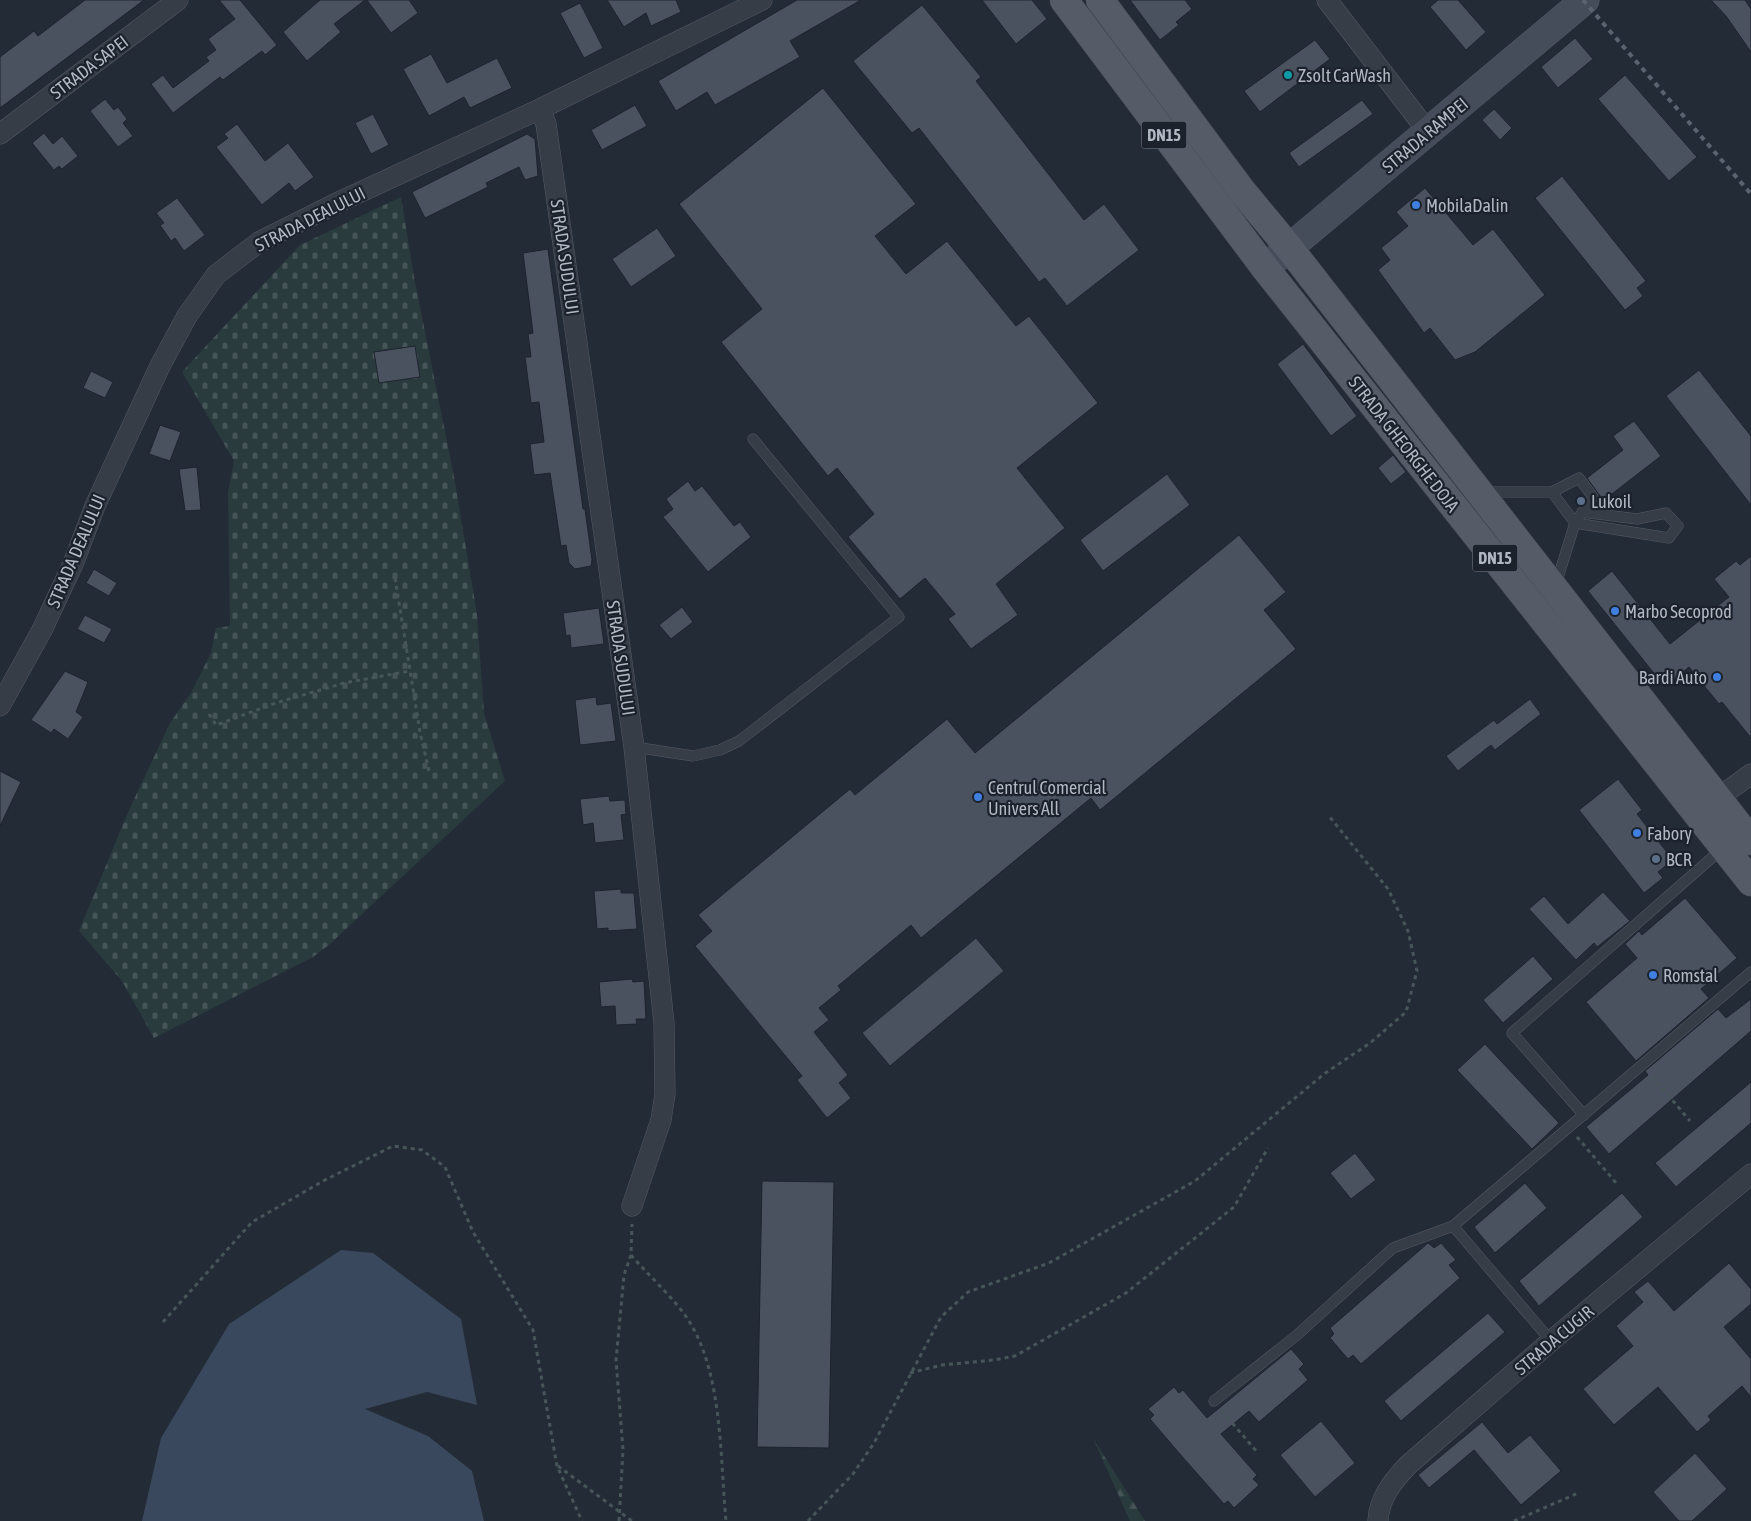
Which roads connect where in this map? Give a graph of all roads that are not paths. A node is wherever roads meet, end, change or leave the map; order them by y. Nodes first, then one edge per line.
1 (178, 0) edge
2 (762, 0) edge
3 (1064, 0) edge
4 (1100, 0) edge
5 (1327, 0) edge
6 (1584, 0) edge
7 (540, 109) junction
8 (1428, 133) junction
9 (0, 134) edge
10 (1290, 249) junction
11 (1266, 268) junction
12 (753, 439) dead end
13 (1480, 492) junction
14 (1552, 492) junction
15 (1582, 512) junction
16 (1575, 523) junction
17 (1554, 590) junction
18 (0, 706) edge
19 (634, 747) junction
20 (1751, 774) edge
21 (1718, 798) junction
22 (1751, 841) edge
23 (1724, 847) junction
24 (1751, 882) edge
25 (1751, 972) edge
26 (1584, 1115) junction
27 (1751, 1174) edge
28 (632, 1206) road end
29 (1453, 1226) junction
30 (1551, 1341) junction
31 (1214, 1401) road end
32 (1378, 1521) edge

1 - 9 street, STRADA SAPEI
2 - 7 street, STRADA DEALULUI
3 - 11 main road, STRADA GHEORGHE DOJA / DN15
4 - 10 main road, STRADA GHEORGHE DOJA / DN15
5 - 8 street
6 - 8 main road, STRADA RAMPEI
7 - 18 street, STRADA DEALULUI
7 - 19 street, STRADA SUDULUI
8 - 10 main road, STRADA RAMPEI
10 - 11 main road, STRADA RAMPEI
10 - 13 main road, STRADA GHEORGHE DOJA / DN15
11 - 23 main road, STRADA GHEORGHE DOJA / DN15
12 - 19 lane
13 - 14 lane
13 - 17 main road, STRADA GHEORGHE DOJA / DN15
14 - 15 lane
14 - 16 lane
15 - 16 lane
15 - 16 lane
16 - 17 lane
17 - 21 main road, STRADA GHEORGHE DOJA / DN15
19 - 28 street, STRADA SUDULUI
20 - 21 street
21 - 22 main road, STRADA GHEORGHE DOJA / DN15
23 - 24 main road, STRADA GHEORGHE DOJA / DN15
23 - 26 lane
25 - 26 lane
26 - 29 lane
27 - 30 street, STRADA CUGIR
29 - 30 lane
29 - 31 lane
30 - 32 street, STRADA CUGIR

